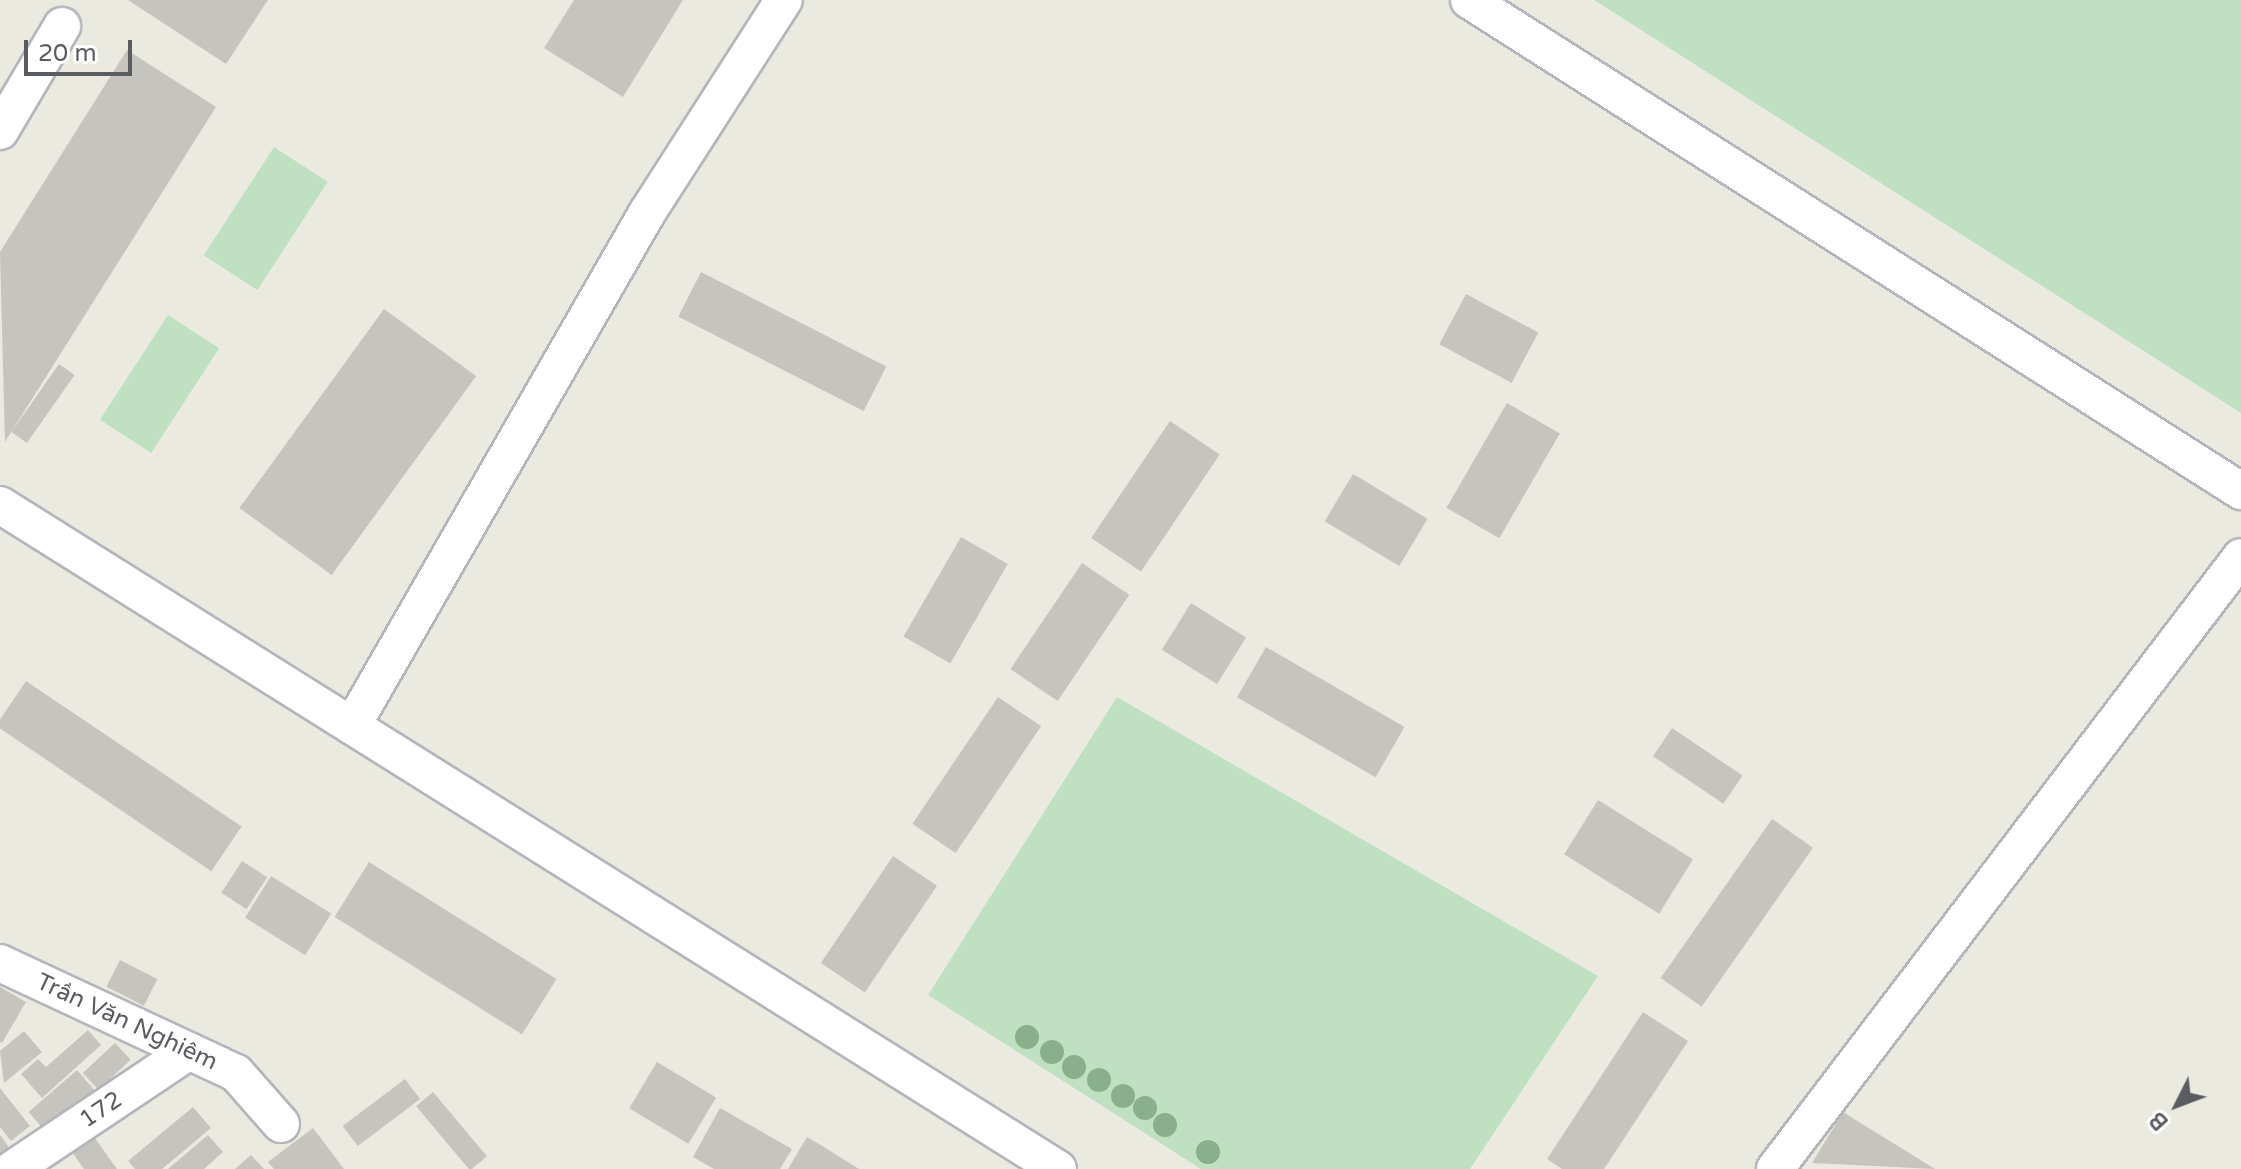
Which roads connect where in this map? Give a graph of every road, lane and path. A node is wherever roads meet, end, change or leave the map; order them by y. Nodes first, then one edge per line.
1 (784, 0) edge
2 (1469, 0) edge
3 (62, 26) dead end
4 (0, 131) edge
5 (2241, 491) edge
6 (0, 505) edge
7 (2241, 557) edge
8 (352, 726) junction
9 (0, 963) edge
10 (189, 1051) junction
11 (281, 1124) dead end
12 (13, 1169) edge
13 (1058, 1169) edge
14 (1775, 1169) edge

1 - 8 street
2 - 5 street
3 - 4 street
6 - 8 street
7 - 14 street
8 - 13 street
9 - 10 street, Trần Văn Nghiêm
10 - 11 street, Trần Văn Nghiêm
10 - 12 street, 172

